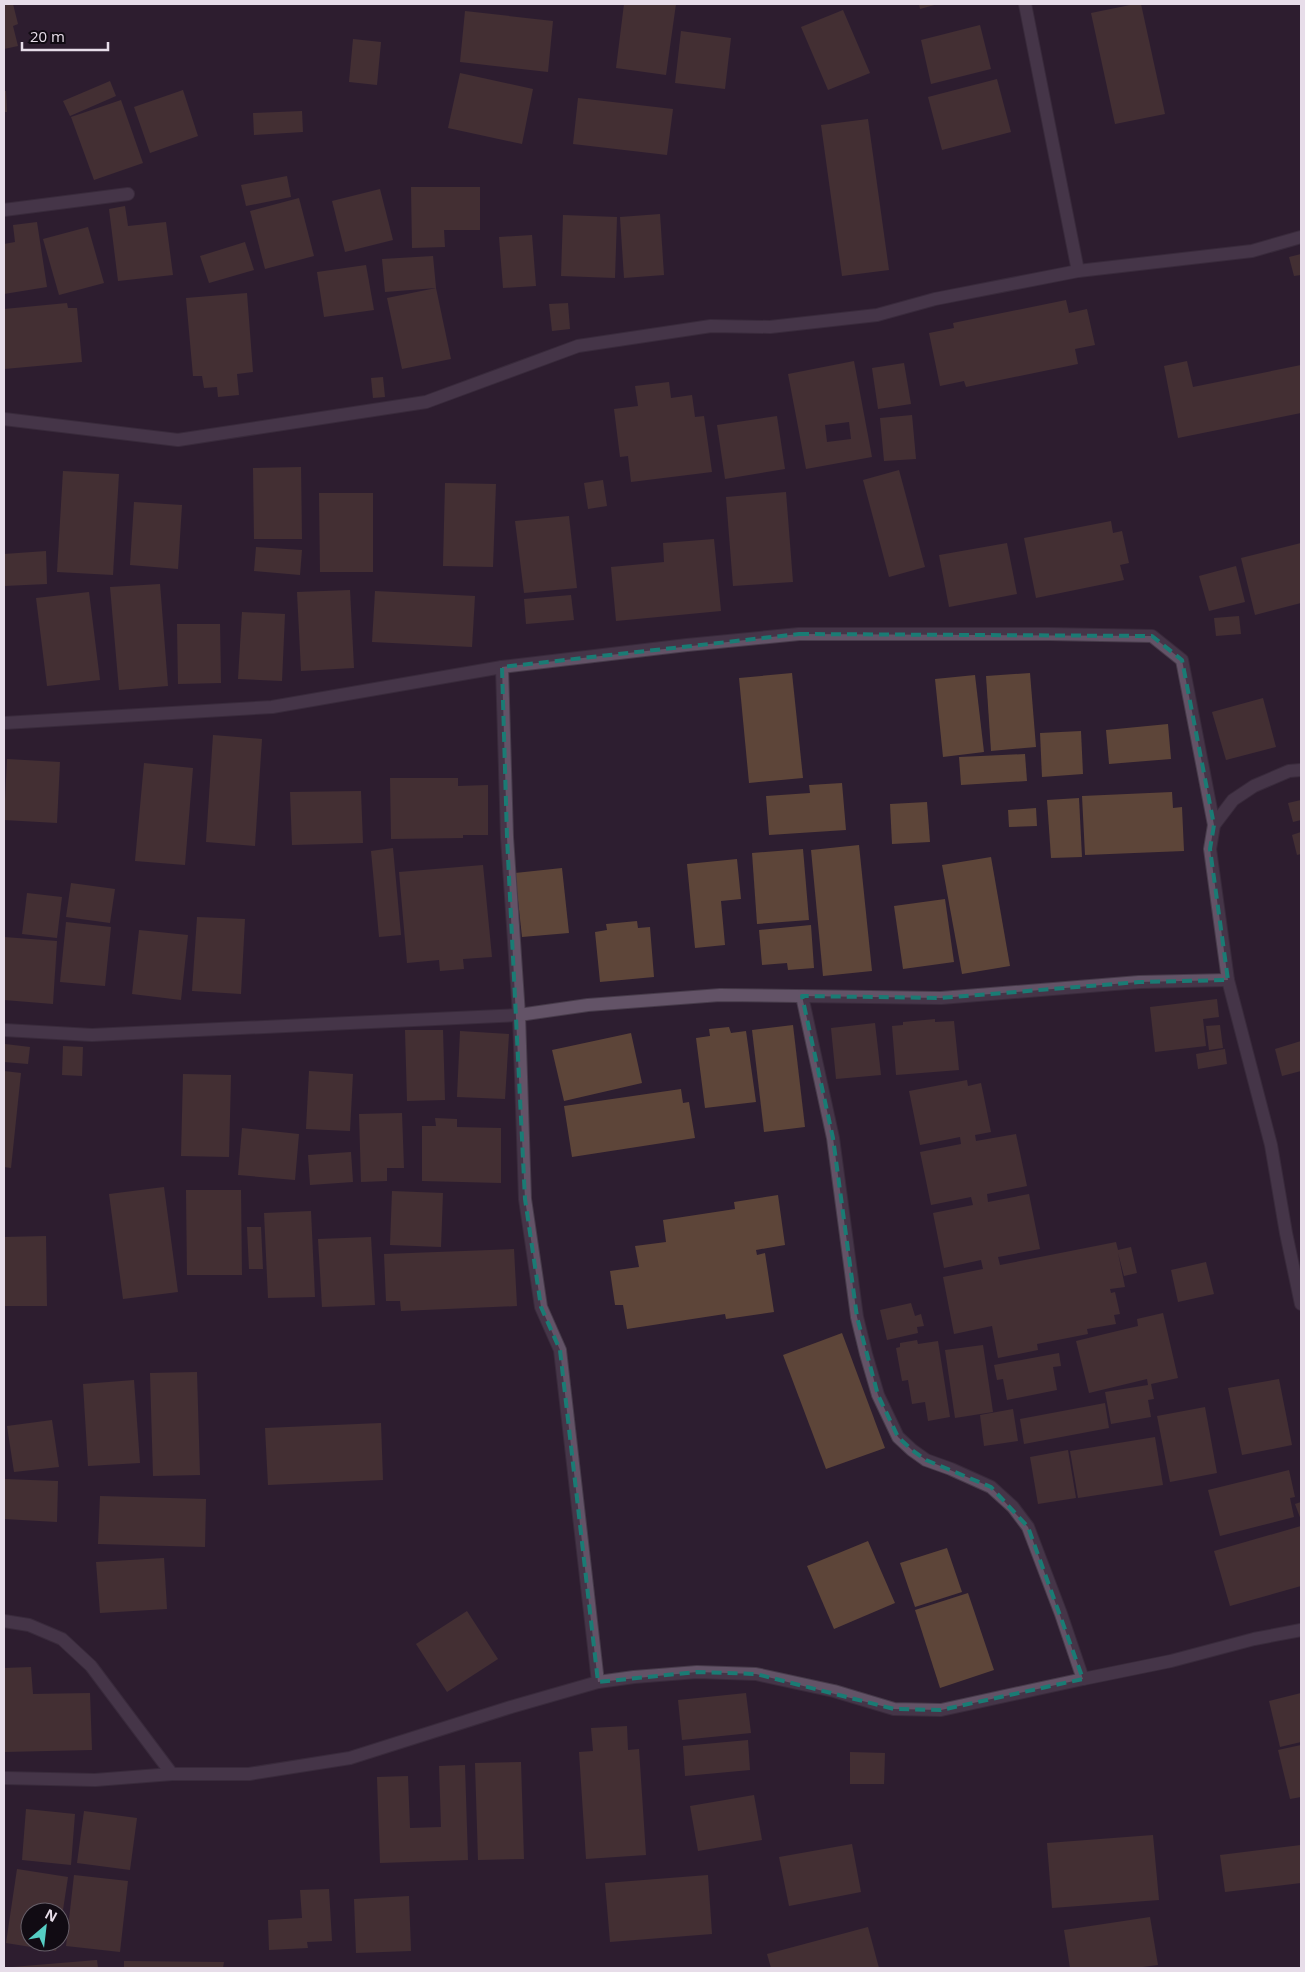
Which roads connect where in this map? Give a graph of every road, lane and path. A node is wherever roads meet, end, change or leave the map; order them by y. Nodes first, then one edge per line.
1 (1025, 4) edge
2 (128, 194) dead end
3 (4, 210) edge
4 (1301, 237) edge
5 (1078, 271) junction
6 (4, 419) edge
7 (502, 667) junction
8 (4, 723) edge
9 (1301, 770) edge
10 (1214, 825) junction
11 (1228, 980) junction
12 (802, 996) junction
13 (519, 1015) junction
14 (4, 1030) edge
15 (1301, 1304) edge
16 (4, 1621) edge
17 (1301, 1630) edge
18 (1083, 1679) junction
19 (598, 1682) junction
20 (172, 1774) junction
21 (4, 1778) edge

1 - 5 street
2 - 3 street
4 - 5 street
5 - 6 street
7 - 8 street
7 - 10 street
7 - 13 street
9 - 10 street
10 - 11 street
11 - 12 street
11 - 15 street
12 - 13 street
12 - 18 street
13 - 14 street
13 - 19 street
16 - 20 street
17 - 18 street
18 - 19 street
19 - 20 street
20 - 21 street

